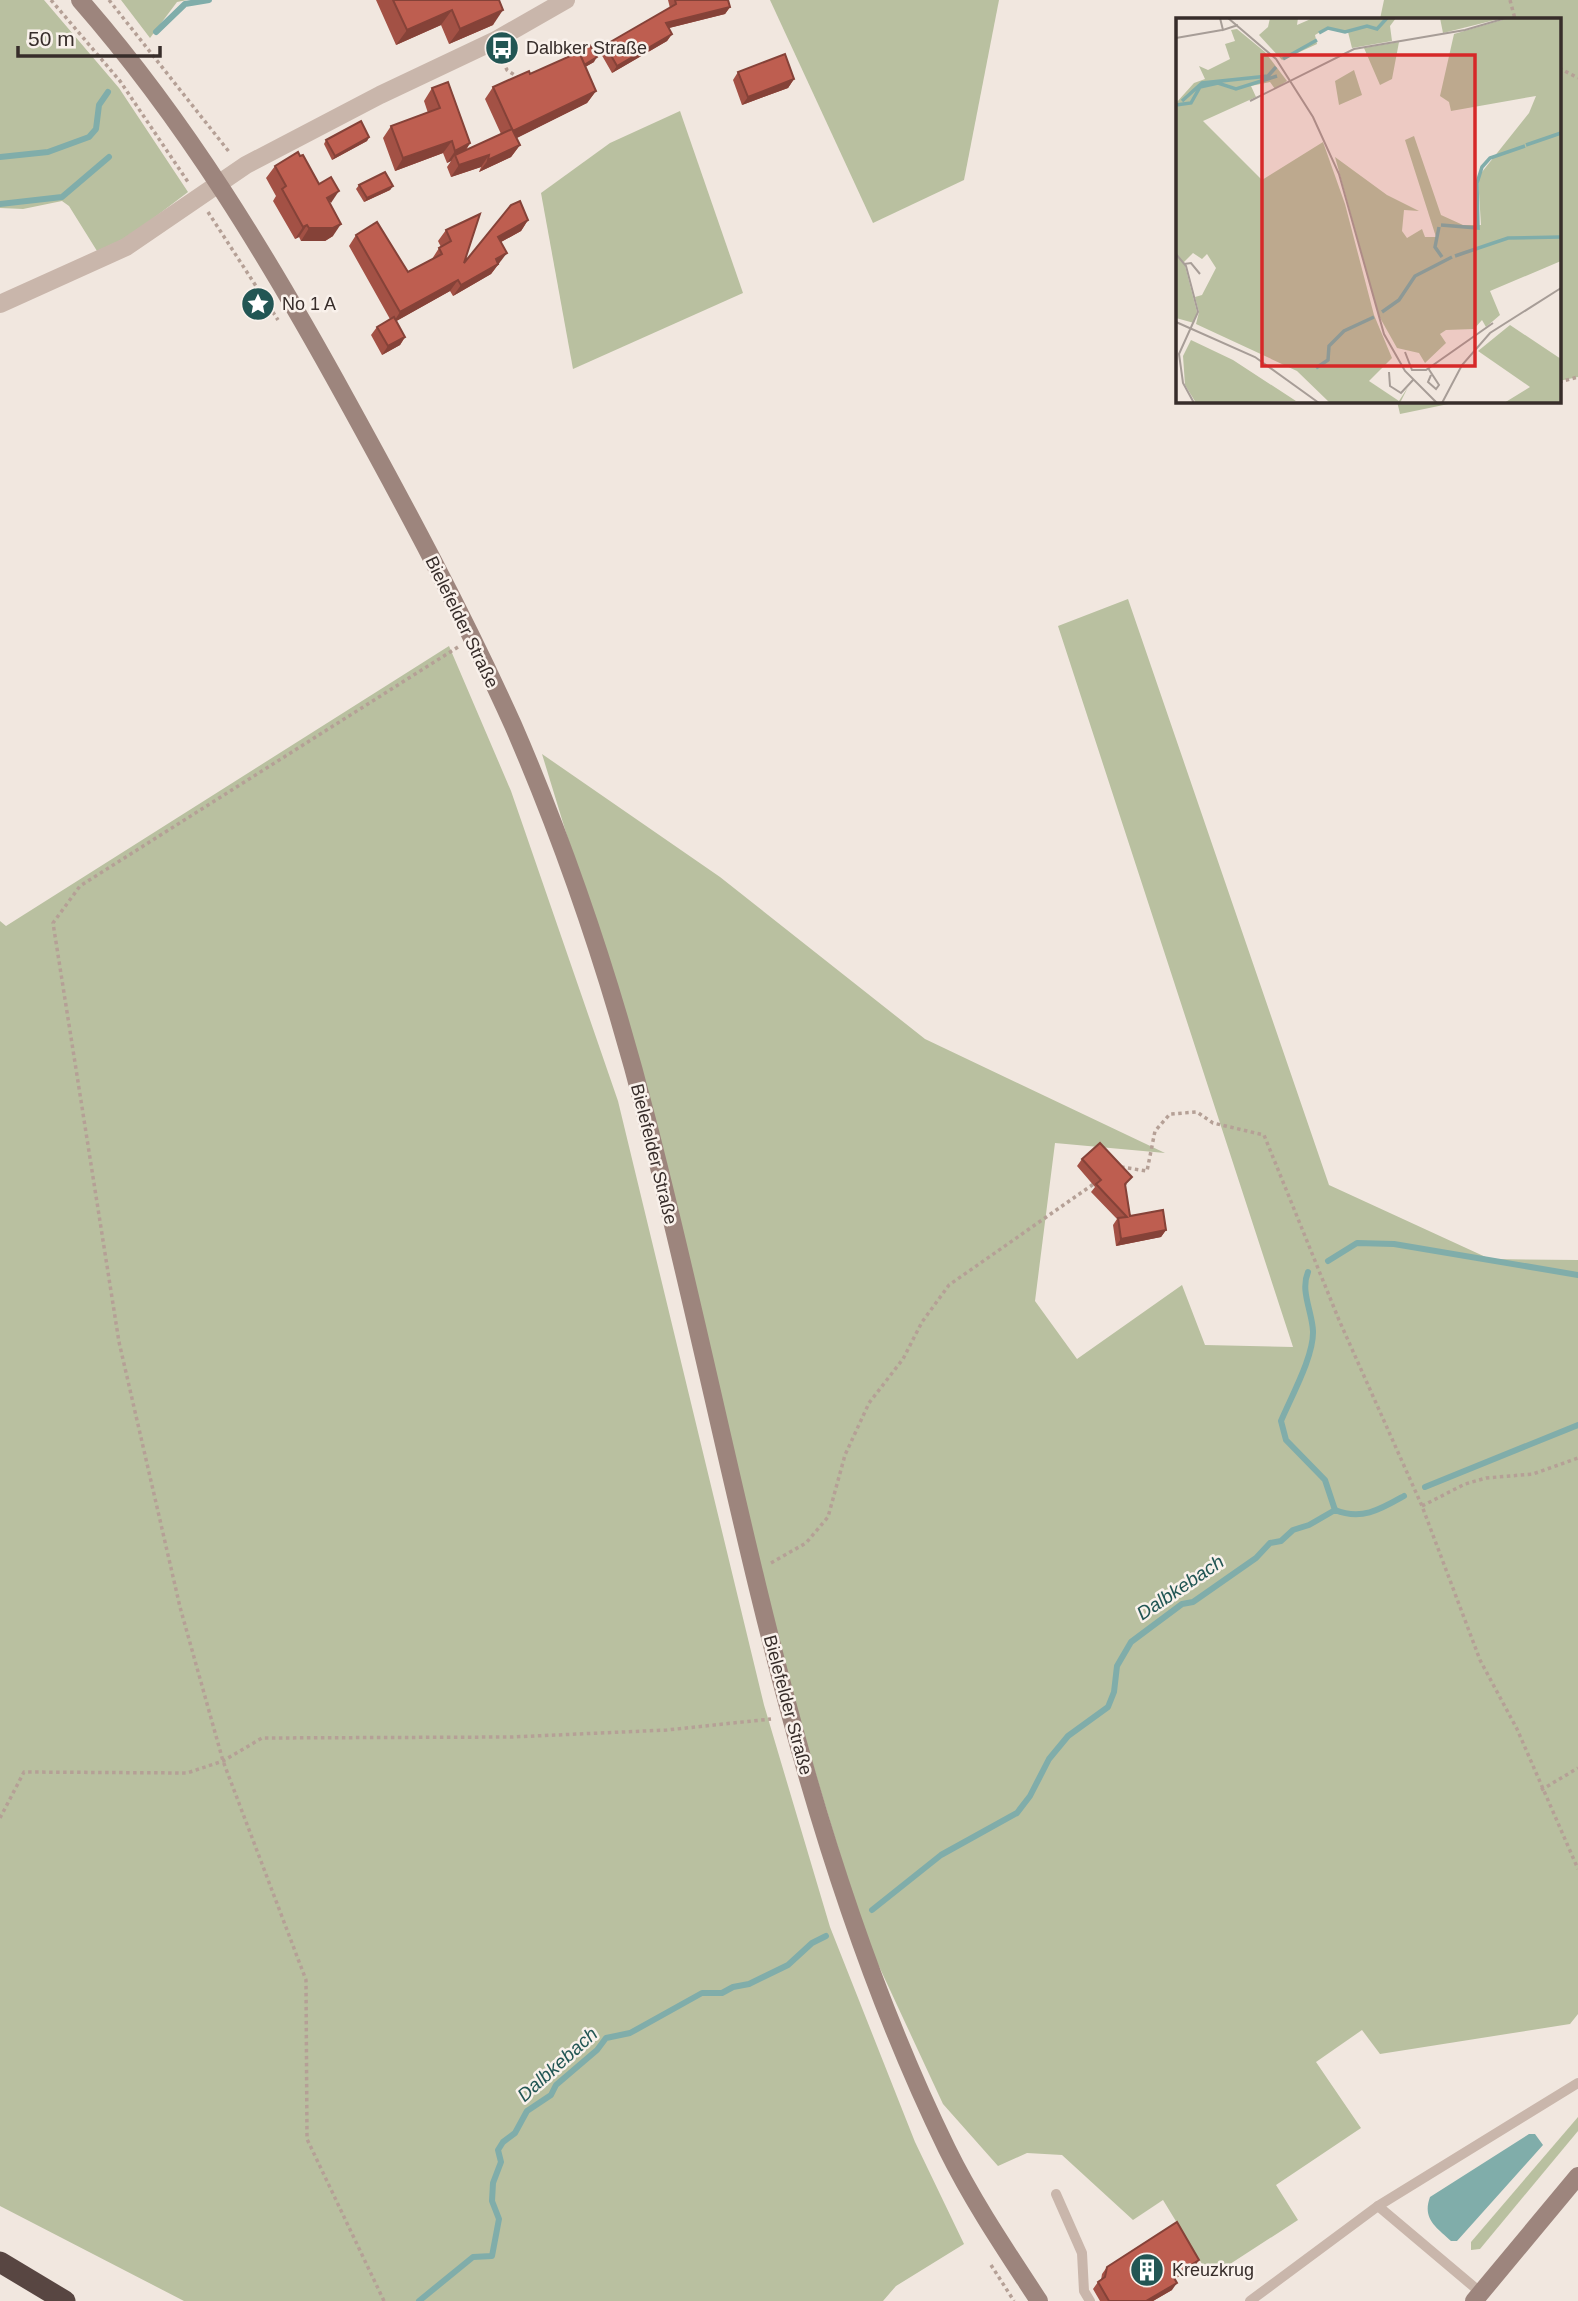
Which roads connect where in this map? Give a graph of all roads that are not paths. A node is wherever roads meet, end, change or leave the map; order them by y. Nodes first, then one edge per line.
1 (80, 0) edge
2 (566, 0) edge
3 (219, 184) junction
4 (0, 304) edge
5 (1578, 2083) edge
6 (1578, 2176) edge
7 (1056, 2194) dead end
8 (1378, 2206) junction
9 (0, 2262) edge
10 (1477, 2297) edge
11 (65, 2301) edge
12 (1039, 2301) edge
13 (1090, 2301) edge
14 (1250, 2301) edge

1 - 3 main road, Bielefelder Straße
2 - 3 street
3 - 4 street
3 - 12 main road, Bielefelder Straße
5 - 8 lane
6 - 10 main road
7 - 13 lane
8 - 10 lane
8 - 14 lane
9 - 11 highway

